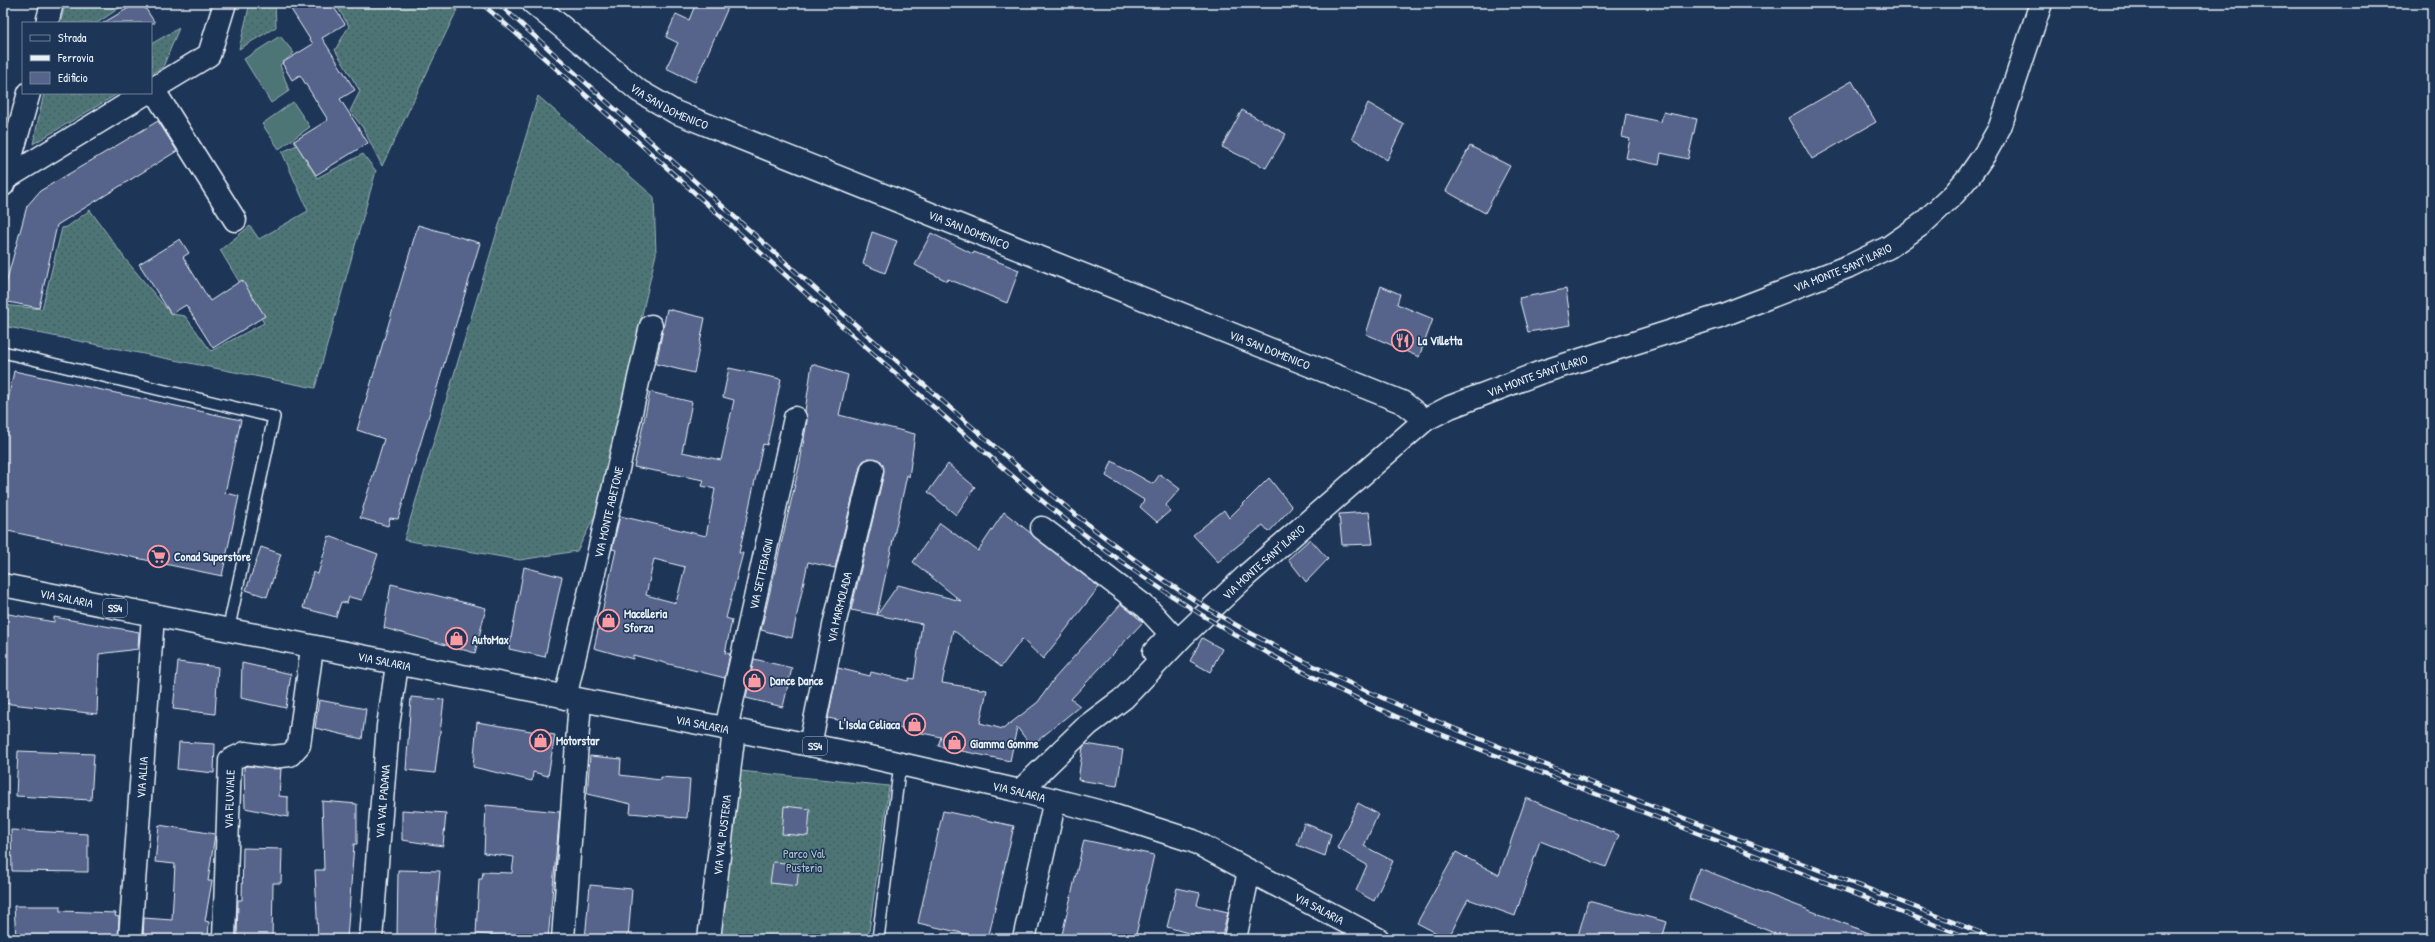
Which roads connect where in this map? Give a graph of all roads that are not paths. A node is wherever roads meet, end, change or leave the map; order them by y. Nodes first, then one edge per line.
1 (52, 3) edge
2 (224, 3) edge
3 (533, 3) edge
4 (2041, 3) edge
5 (47, 22) edge
6 (152, 90) edge
7 (28, 94) edge
8 (145, 94) edge
9 (152, 94) edge
10 (4, 182) edge
11 (235, 220) dead end
12 (651, 326) dead end
13 (3, 352) edge
14 (795, 418) dead end
15 (1425, 420) junction
16 (872, 470) dead end
17 (1042, 528) dead end
18 (3, 585) edge
19 (152, 616) junction
20 (228, 631) junction
21 (312, 648) junction
22 (397, 665) junction
23 (572, 699) junction
24 (1108, 710) junction
25 (730, 730) junction
26 (810, 745) junction
27 (900, 764) junction
28 (1020, 791) junction
29 (1055, 800) junction
30 (1249, 871) junction
31 (130, 939) edge
32 (224, 939) edge
33 (371, 939) edge
34 (564, 939) edge
35 (709, 939) edge
36 (878, 939) edge
37 (1024, 939) edge
38 (1235, 939) edge
39 (1378, 939) edge

1 - 5 street
2 - 6 street
3 - 15 street, VIA SAN DOMENICO
4 - 15 street, VIA MONTE SANT'ILARIO
7 - 10 street
8 - 10 street
9 - 11 street
12 - 23 street, VIA MONTE ABETONE
13 - 20 lane
14 - 25 street, VIA SETTEBAGNI
15 - 24 street, VIA MONTE SANT'ILARIO
16 - 26 street, VIA MARMOLADA
17 - 24 street
18 - 19 street, VIA SALARIA / SS4
19 - 20 street, VIA SALARIA / SS4
19 - 31 street, VIA ALLIA
20 - 21 street, VIA SALARIA / SS4
21 - 22 street, VIA SALARIA / SS4
21 - 32 street, VIA FLUVIALE
22 - 23 street, VIA SALARIA / SS4
22 - 33 street, VIA VAL PADANA
23 - 25 street, VIA SALARIA / SS4
23 - 34 street, VIA MONTE ABETONE
24 - 28 street, VIA MONTE SANT'ILARIO
25 - 26 street, VIA SALARIA / SS4
25 - 35 street, VIA VAL PUSTERIA
26 - 27 street, VIA SALARIA / SS4
27 - 28 street, VIA SALARIA / SS4
27 - 36 lane
28 - 29 street, VIA SALARIA / SS4
29 - 30 street, VIA SALARIA / SS4
29 - 37 street
30 - 38 street
30 - 39 street, VIA SALARIA / SS4

